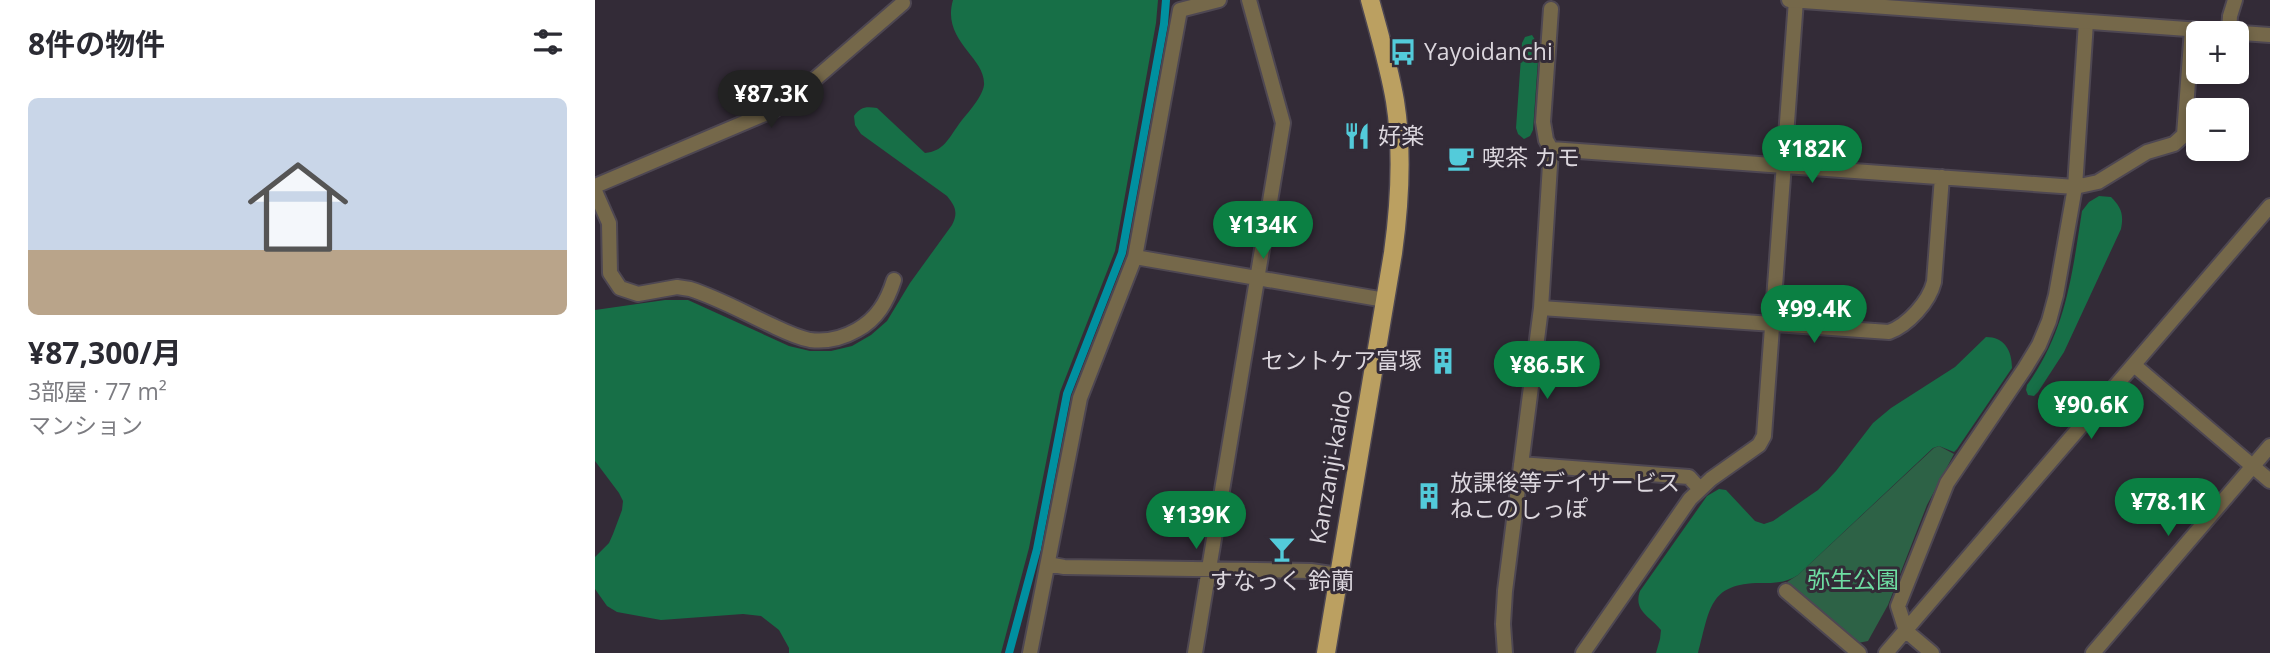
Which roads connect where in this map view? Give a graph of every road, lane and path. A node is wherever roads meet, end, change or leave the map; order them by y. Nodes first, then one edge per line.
1 (1219, 0) edge
2 (1249, 0) edge
3 (1370, 0) edge
4 (1789, 0) edge
5 (1796, 0) edge
6 (2235, 0) edge
7 (903, 4) dead end
8 (1551, 9) dead end
9 (2230, 21) edge
10 (2086, 22) junction
11 (2186, 29) edge
12 (2249, 33) edge
13 (2270, 35) edge
14 (2188, 84) edge
15 (1551, 149) junction
16 (1784, 166) junction
17 (1942, 177) junction
18 (595, 186) edge
19 (2075, 187) junction
20 (595, 191) edge
21 (2270, 206) edge
22 (1135, 257) junction
23 (1257, 278) junction
24 (894, 280) dead end
25 (1385, 300) junction
26 (1541, 308) junction
27 (1773, 325) junction
28 (2134, 365) junction
29 (2270, 446) edge
30 (1521, 464) junction
31 (2253, 466) junction
32 (2270, 481) edge
33 (1699, 488) junction
34 (1048, 564) junction
35 (1209, 569) junction
36 (1338, 575) junction
37 (1786, 591) dead end
38 (1906, 631) junction
39 (1030, 653) edge
40 (1195, 653) edge
41 (1326, 653) edge
42 (1505, 653) edge
43 (1583, 653) edge
44 (1859, 653) edge
45 (1886, 653) edge
46 (1932, 653) edge
47 (2093, 653) edge

1 - 22 street
2 - 23 street
3 - 25 main road, Kanzanji-kaido
4 - 5 street
5 - 10 street
5 - 16 street
6 - 9 street
7 - 18 street
8 - 15 street
10 - 11 street
10 - 19 street
12 - 13 street
14 - 19 street
15 - 16 street
15 - 26 street
16 - 17 street
16 - 27 street
17 - 19 street
17 - 27 street
19 - 38 street
20 - 24 street
21 - 28 street
22 - 23 street
22 - 34 street
23 - 25 street
23 - 35 street
25 - 36 main road, Kanzanji-kaido
26 - 27 street
26 - 30 street
27 - 33 street
28 - 31 street
28 - 38 street
29 - 31 street
30 - 33 street
30 - 42 street
31 - 32 street
31 - 47 street
33 - 43 street
34 - 35 street
34 - 39 street
35 - 36 street
35 - 40 street
36 - 41 main road, Kanzanji-kaido
37 - 44 street
38 - 45 street
38 - 46 street

